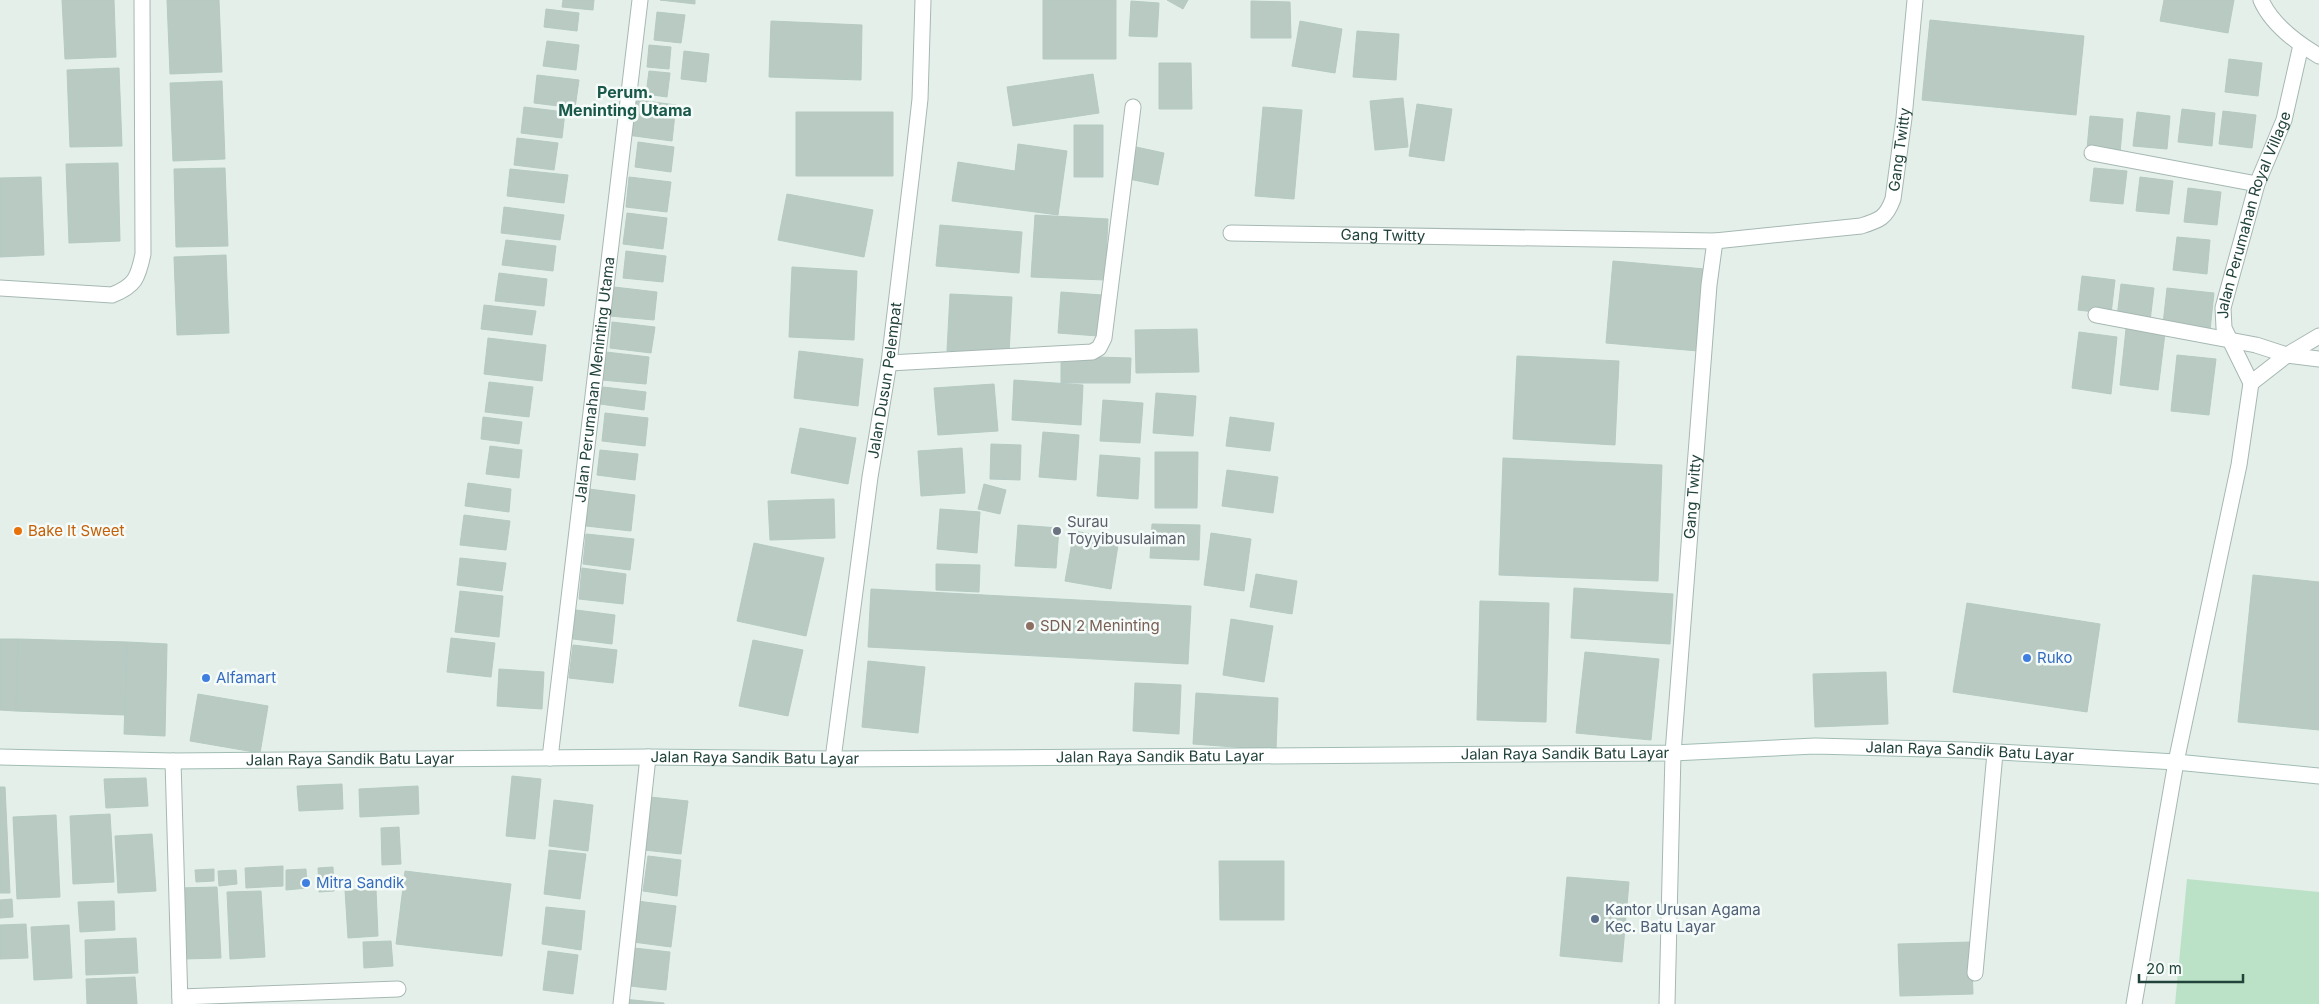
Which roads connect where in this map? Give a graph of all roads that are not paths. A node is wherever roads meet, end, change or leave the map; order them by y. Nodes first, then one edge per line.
1 (142, 0) edge
2 (640, 0) edge
3 (923, 0) edge
4 (1915, 0) edge
5 (2261, 0) edge
6 (2302, 45) junction
7 (2319, 56) edge
8 (1133, 107) dead end
9 (2092, 153) dead end
10 (2257, 184) junction
11 (1231, 233) dead end
12 (1715, 241) junction
13 (0, 288) edge
14 (2096, 315) dead end
15 (2319, 336) edge
16 (2231, 342) junction
17 (2286, 355) junction
18 (2319, 358) edge
19 (889, 362) junction
20 (2252, 383) junction
21 (1673, 753) junction
22 (1995, 753) junction
23 (0, 757) edge
24 (648, 757) junction
25 (550, 758) junction
26 (833, 759) junction
27 (173, 761) junction
28 (2176, 762) junction
29 (2319, 776) edge
30 (1975, 973) dead end
31 (398, 988) dead end
32 (180, 1000) edge
33 (621, 1004) edge
34 (1667, 1004) edge
35 (2134, 1004) edge

1 - 13 street
2 - 25 street, Jalan Perumahan Meninting Utama
3 - 19 street, Jalan Dusun Pelempat
4 - 12 street, Gang Twitty
5 - 6 street
6 - 7 street
6 - 10 street, Jalan Perumahan Royal Village
8 - 19 street
9 - 10 street
10 - 16 street, Jalan Perumahan Royal Village
11 - 12 street, Gang Twitty
12 - 21 street, Gang Twitty
14 - 16 street
15 - 17 street
16 - 17 street
16 - 20 street, Jalan Perumahan Royal Village
17 - 18 street
17 - 20 street
19 - 26 street, Jalan Dusun Pelempat
20 - 28 street
21 - 22 street, Jalan Raya Sandik Batu Layar
21 - 26 street, Jalan Raya Sandik Batu Layar
21 - 34 street, Gang Twitty
22 - 28 street, Jalan Raya Sandik Batu Layar
22 - 30 street
23 - 27 street, Jalan Raya Sandik Batu Layar
24 - 25 street, Jalan Raya Sandik Batu Layar
24 - 26 street, Jalan Raya Sandik Batu Layar
24 - 33 street
25 - 27 street, Jalan Raya Sandik Batu Layar
27 - 32 street
28 - 29 street, Jalan Raya Sandik Batu Layar
28 - 35 street
31 - 32 street

